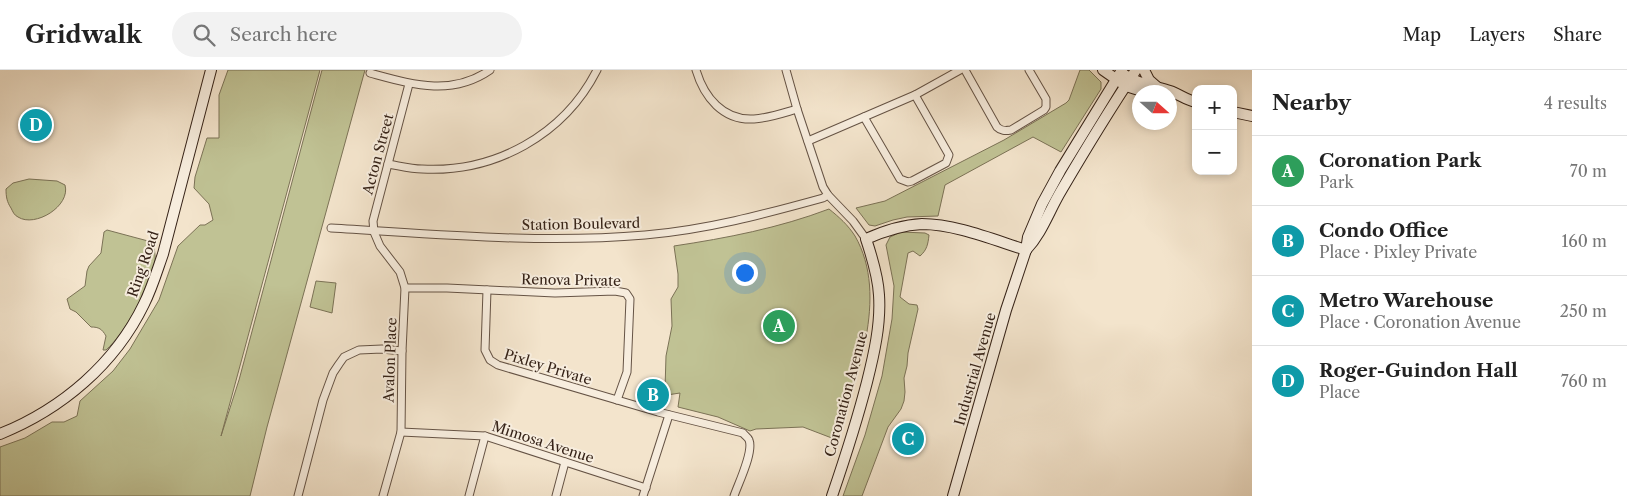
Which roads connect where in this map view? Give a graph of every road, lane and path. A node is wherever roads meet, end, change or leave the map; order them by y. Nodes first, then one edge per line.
1 (212, 70) edge
2 (490, 70) edge
3 (596, 70) edge
4 (696, 70) edge
5 (786, 70) edge
6 (960, 70) edge
7 (965, 70) edge
8 (1029, 70) edge
9 (1102, 70) edge
10 (1144, 70) edge
11 (370, 73) dead end
12 (1119, 73) edge
13 (1131, 78) edge
14 (410, 84) junction
15 (1146, 85) edge
16 (1155, 85) edge
17 (1177, 94) edge
18 (915, 95) junction
19 (1177, 100) edge
20 (1192, 101) edge
21 (797, 109) junction
22 (1237, 113) edge
23 (1252, 116) edge
24 (864, 117) junction
25 (808, 141) junction
26 (388, 164) junction
27 (828, 195) junction
28 (331, 228) dead end
29 (374, 232) junction
30 (866, 239) junction
31 (1026, 250) junction
32 (405, 288) junction
33 (487, 290) junction
34 (402, 351) junction
35 (617, 400) junction
36 (669, 415) junction
37 (401, 432) junction
38 (0, 434) edge
39 (485, 436) junction
40 (565, 462) junction
41 (646, 488) junction
42 (298, 496) edge
43 (383, 496) edge
44 (469, 496) edge
45 (556, 496) edge
46 (643, 496) edge
47 (734, 496) edge
48 (832, 496) edge
49 (953, 496) edge

1 - 38 street, Ring Road
2 - 14 street
3 - 26 street
4 - 21 street
5 - 21 street
6 - 18 street
7 - 8 street
9 - 12 street
10 - 16 street
11 - 14 street
12 - 13 street
12 - 31 street, Industrial Avenue
13 - 15 street
13 - 31 street, Industrial Avenue
14 - 26 street, Acton Street
17 - 20 street
18 - 24 street
18 - 24 street
19 - 20 street
21 - 25 street
22 - 23 street
24 - 25 street
25 - 27 street
26 - 29 street, Acton Street
27 - 29 street, Station Boulevard
27 - 30 street
28 - 29 street, Station Boulevard
29 - 32 street, Avalon Place
30 - 31 street
30 - 48 street, Coronation Avenue
31 - 49 street, Industrial Avenue
32 - 33 street, Renova Private
32 - 34 street, Avalon Place
33 - 35 street, Pixley Private
33 - 35 street, Renova Private
34 - 37 street, Avalon Place
34 - 42 street
35 - 36 street, Pixley Private
36 - 41 street
36 - 47 street, Pixley Private
37 - 39 street, Mimosa Avenue
37 - 43 street, Avalon Place
39 - 40 street, Mimosa Avenue
39 - 44 street
40 - 41 street, Mimosa Avenue
40 - 45 street
41 - 46 street

